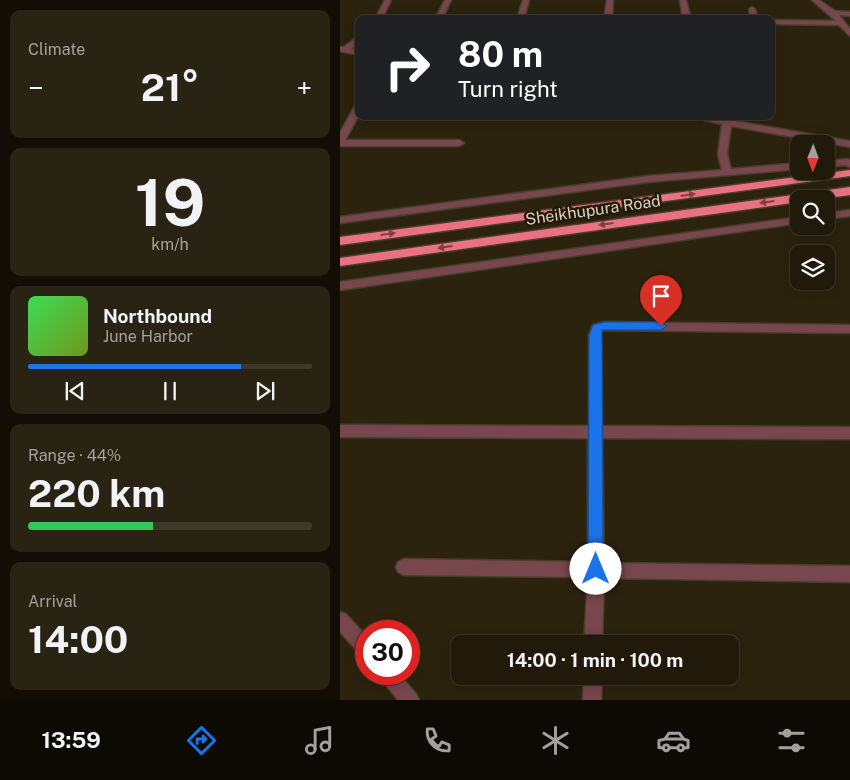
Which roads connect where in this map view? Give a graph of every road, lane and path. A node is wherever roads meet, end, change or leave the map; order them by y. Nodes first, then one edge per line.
1 (388, 0) edge
2 (448, 0) edge
3 (526, 0) edge
4 (610, 0) edge
5 (683, 0) edge
6 (815, 0) edge
7 (752, 9) dead end
8 (833, 13) junction
9 (850, 14) edge
10 (380, 15) edge
11 (440, 15) edge
12 (521, 15) edge
13 (608, 15) edge
14 (686, 15) edge
15 (753, 15) edge
16 (775, 22) edge
17 (841, 23) junction
18 (850, 34) edge
19 (355, 42) edge
20 (343, 50) edge
21 (355, 114) edge
22 (712, 120) edge
23 (728, 123) junction
24 (340, 143) edge
25 (459, 143) dead end
26 (850, 144) edge
27 (835, 163) edge
28 (850, 164) edge
29 (790, 167) edge
30 (728, 172) junction
31 (850, 173) edge
32 (850, 191) edge
33 (850, 212) edge
34 (835, 214) edge
35 (340, 220) edge
36 (790, 221) edge
37 (340, 241) edge
38 (340, 262) edge
39 (340, 286) edge
40 (850, 329) edge
41 (340, 431) edge
42 (596, 431) junction
43 (850, 433) edge
44 (404, 567) dead end
45 (596, 569) junction
46 (850, 574) edge
47 (340, 620) edge
48 (594, 635) edge
49 (355, 636) edge
50 (397, 685) edge
51 (592, 685) edge
52 (410, 700) edge
53 (592, 700) edge

1 - 10 street
2 - 11 street
3 - 12 street
4 - 13 street
5 - 14 street
6 - 8 street
7 - 15 street
8 - 9 street
8 - 17 street
16 - 17 street
17 - 18 street
19 - 20 street
21 - 24 street
22 - 23 street
23 - 26 street
23 - 30 street
24 - 25 street
27 - 28 street
29 - 30 street
30 - 35 street
37 -> 31 highway, Sheikhupura Road
32 -> 38 highway, Sheikhupura Road
33 - 34 street
36 - 39 street
40 - 42 street
41 - 42 street
42 - 43 street
42 - 45 street
44 - 45 street
45 - 46 street
45 - 48 street
47 - 49 street
50 - 52 street
51 - 53 street

